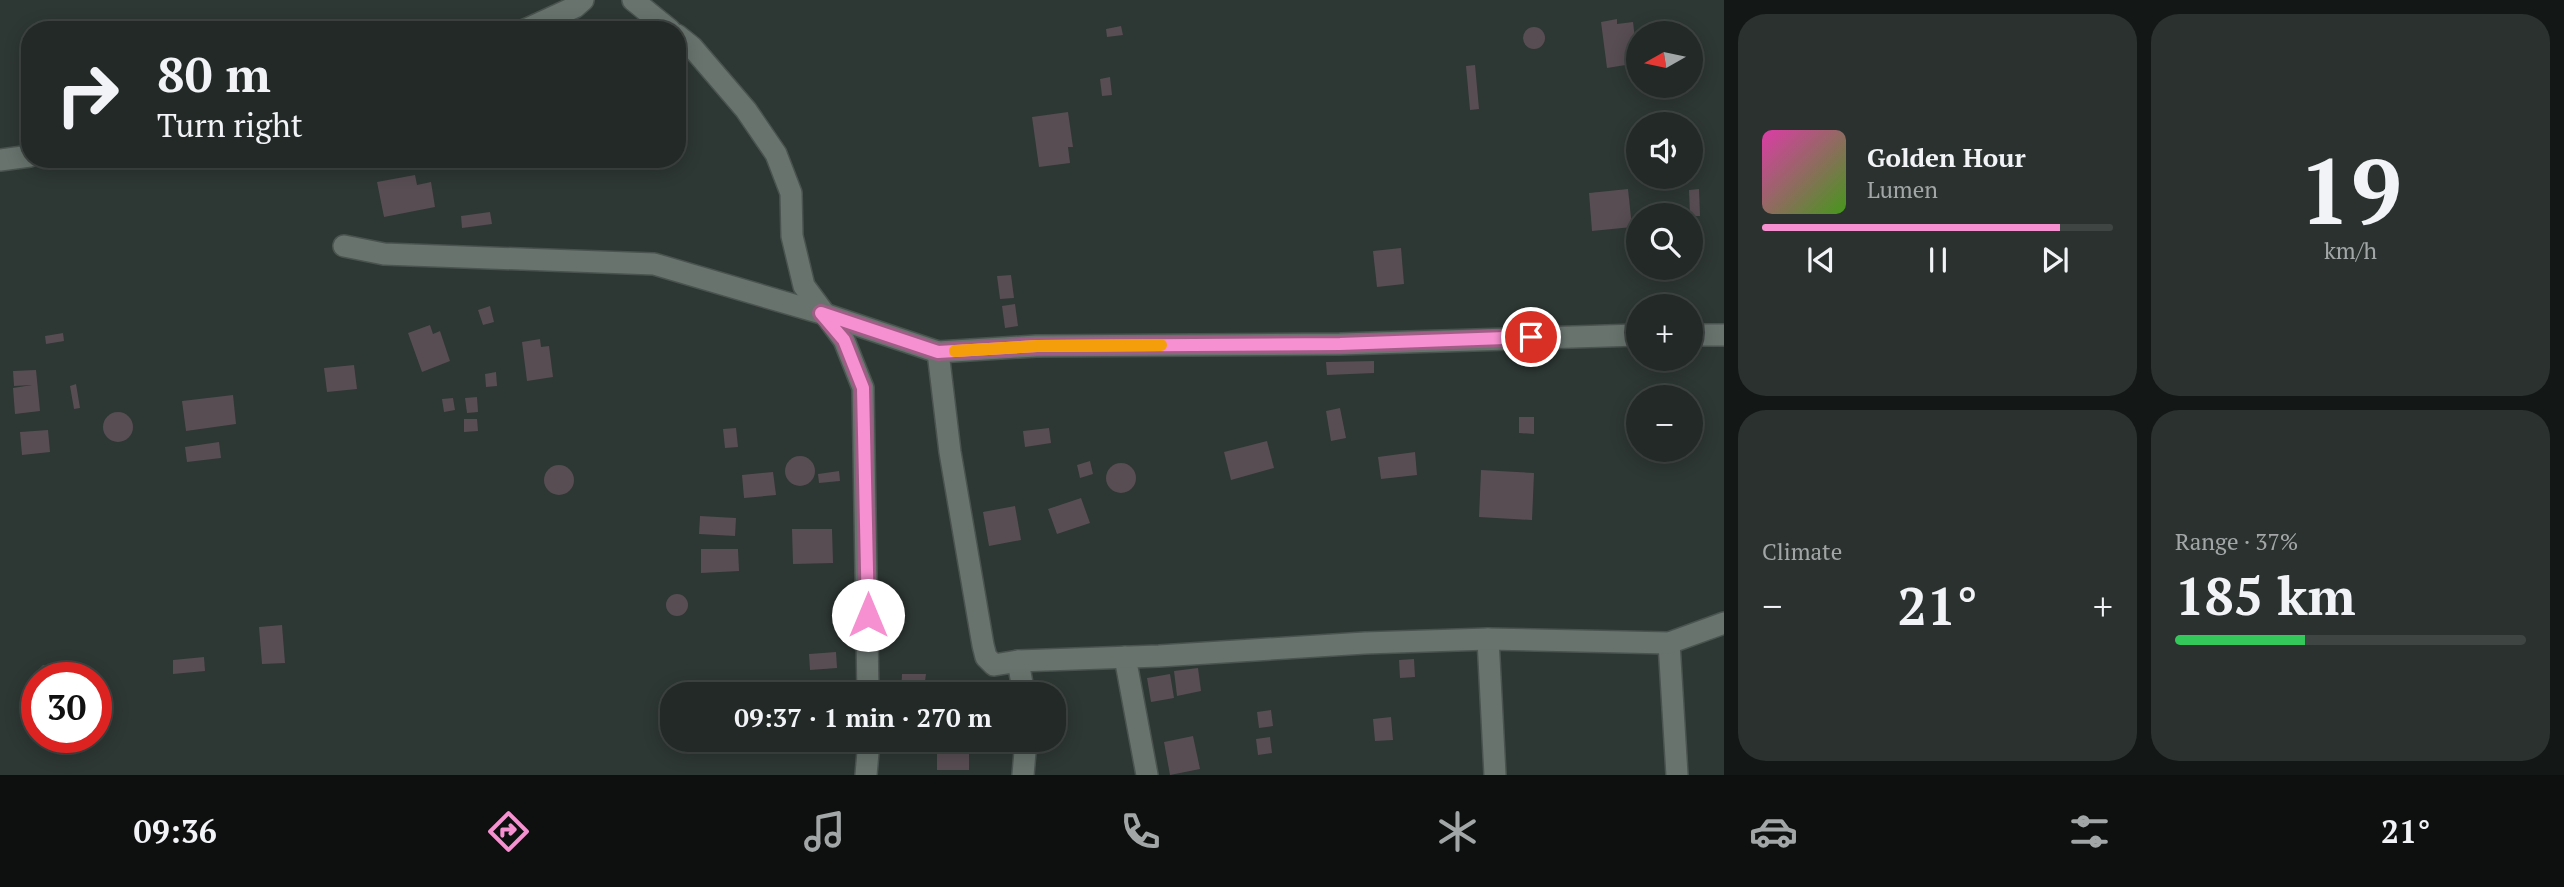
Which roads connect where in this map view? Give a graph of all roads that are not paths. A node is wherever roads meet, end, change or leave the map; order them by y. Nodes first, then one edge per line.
1 (583, 0) edge
2 (633, 0) edge
3 (545, 21) edge
4 (659, 21) edge
5 (686, 42) edge
6 (21, 157) edge
7 (0, 160) edge
8 (344, 246) dead end
9 (821, 313) junction
10 (1626, 335) edge
11 (1703, 335) edge
12 (1724, 335) edge
13 (938, 352) junction
14 (1724, 623) edge
15 (1488, 639) junction
16 (1669, 643) junction
17 (1125, 657) junction
18 (1018, 662) junction
19 (868, 682) edge
20 (1022, 682) edge
21 (868, 752) edge
22 (1025, 752) edge
23 (866, 775) edge
24 (1023, 775) edge
25 (1147, 775) edge
26 (1495, 775) edge
27 (1677, 775) edge

1 - 3 street
2 - 4 street
5 - 9 street
6 - 7 street
8 - 9 street
9 - 13 street
9 - 19 street
10 - 13 street
11 - 12 street
13 - 18 street
14 - 16 street
15 - 16 street
15 - 17 street
15 - 26 street
16 - 27 street
17 - 18 street
17 - 25 street
18 - 20 street
21 - 23 street
22 - 24 street

